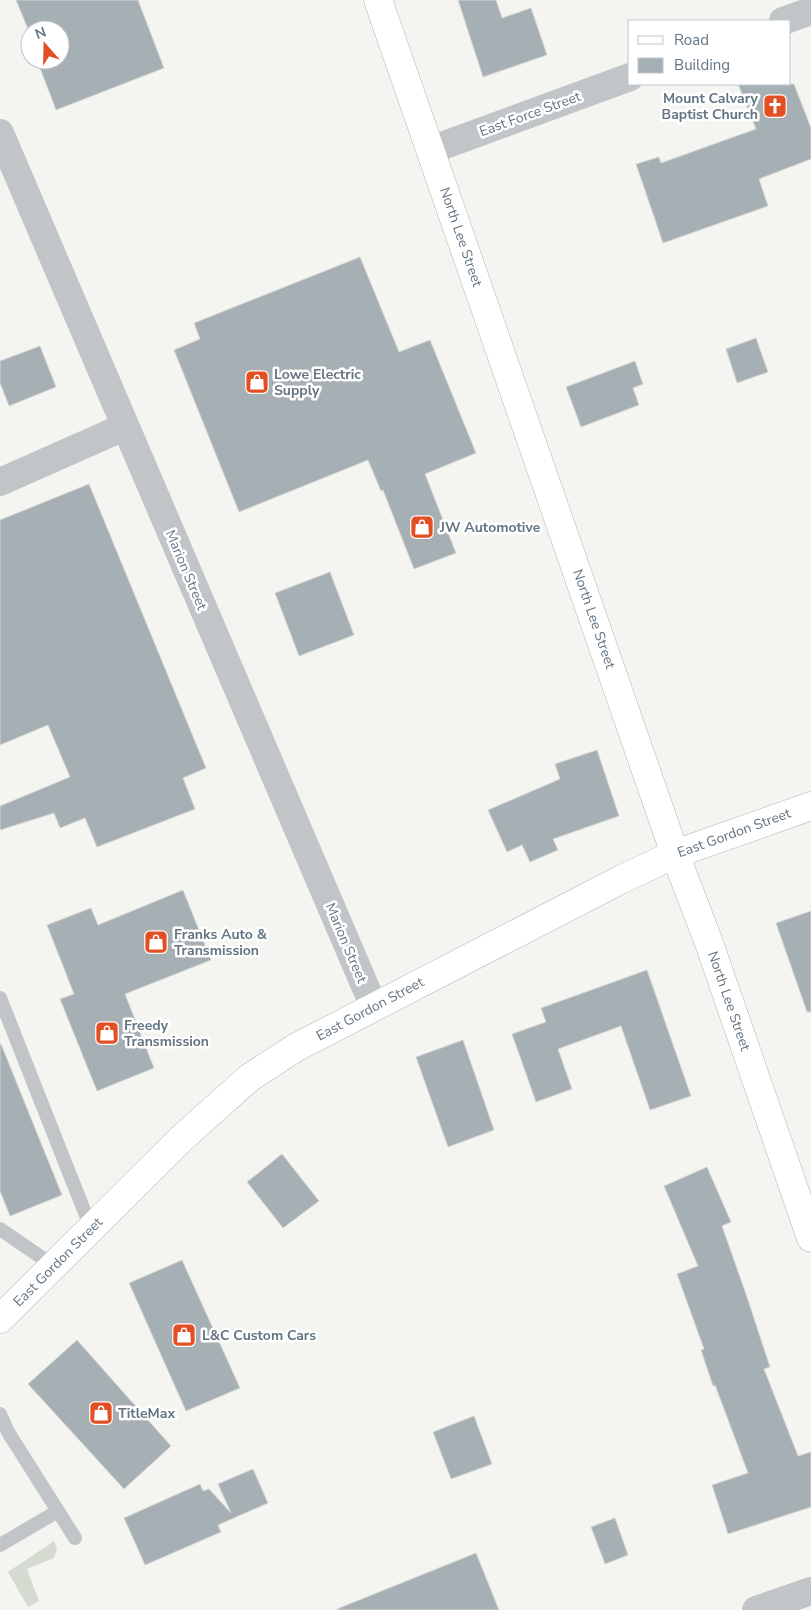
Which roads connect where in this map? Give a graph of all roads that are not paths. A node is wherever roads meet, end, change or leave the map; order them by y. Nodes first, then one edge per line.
1 (378, 0) edge
2 (811, 11) edge
3 (786, 20) edge
4 (628, 78) edge
5 (0, 133) edge
6 (431, 150) junction
7 (124, 427) junction
8 (0, 482) edge
9 (811, 806) edge
10 (675, 854) junction
11 (0, 998) edge
12 (374, 1007) junction
13 (0, 1228) edge
14 (91, 1228) junction
15 (811, 1238) edge
16 (54, 1266) junction
17 (0, 1319) edge
18 (0, 1414) edge
19 (58, 1511) junction
20 (75, 1538) dead end
21 (0, 1545) edge
22 (811, 1591) edge
23 (756, 1610) edge

1 - 6 street, North Lee Street
2 - 3 street
4 - 6 street, East Force Street
5 - 7 street, Marion Street
6 - 10 street, North Lee Street
7 - 8 street
7 - 12 street, Marion Street
9 - 10 street, East Gordon Street
10 - 12 street, East Gordon Street
10 - 15 street, North Lee Street
11 - 14 lane
12 - 14 street, East Gordon Street
13 - 16 lane
14 - 16 street, East Gordon Street
16 - 17 street, East Gordon Street
18 - 19 lane
19 - 20 lane
19 - 21 lane
22 - 23 street

